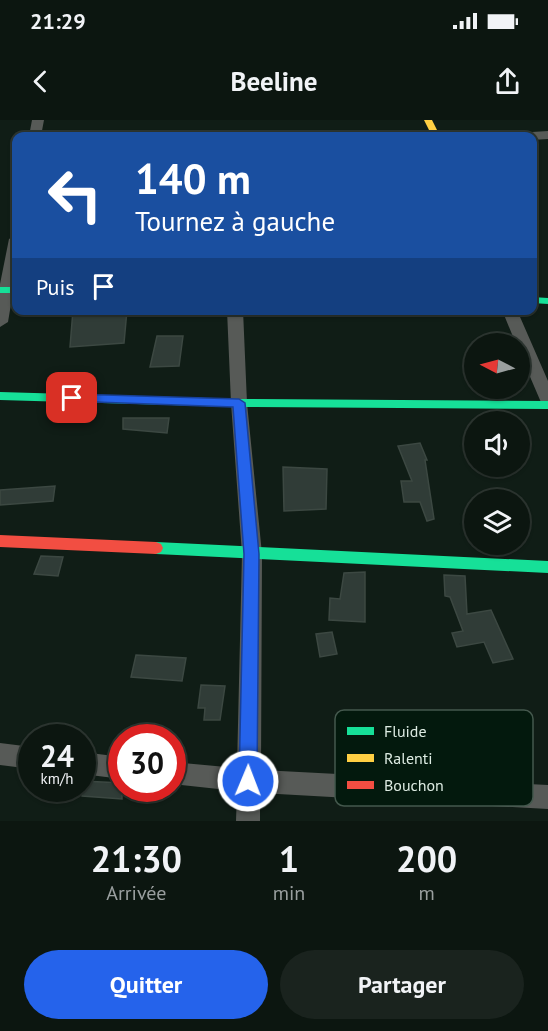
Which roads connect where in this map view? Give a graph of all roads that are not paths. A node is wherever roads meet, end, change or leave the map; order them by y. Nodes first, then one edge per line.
1 (12, 264) edge
2 (8, 290) edge
3 (235, 315) edge
4 (510, 315) edge
5 (0, 322) edge
6 (0, 396) edge
7 (548, 400) edge
8 (239, 403) junction
9 (548, 405) edge
10 (0, 541) edge
11 (252, 554) junction
12 (548, 567) edge
13 (0, 754) edge
14 (18, 756) edge
15 (186, 774) edge
16 (248, 781) junction
17 (335, 786) edge
18 (533, 796) edge
19 (548, 797) edge
20 (248, 821) edge

1 - 2 street
2 - 5 street
3 - 8 street
4 - 7 street
6 - 8 street
8 - 9 street
8 - 11 street
10 - 11 street
11 - 12 street
11 - 16 street
13 - 14 street
15 - 16 street
16 - 17 street
16 - 20 street
18 - 19 street

